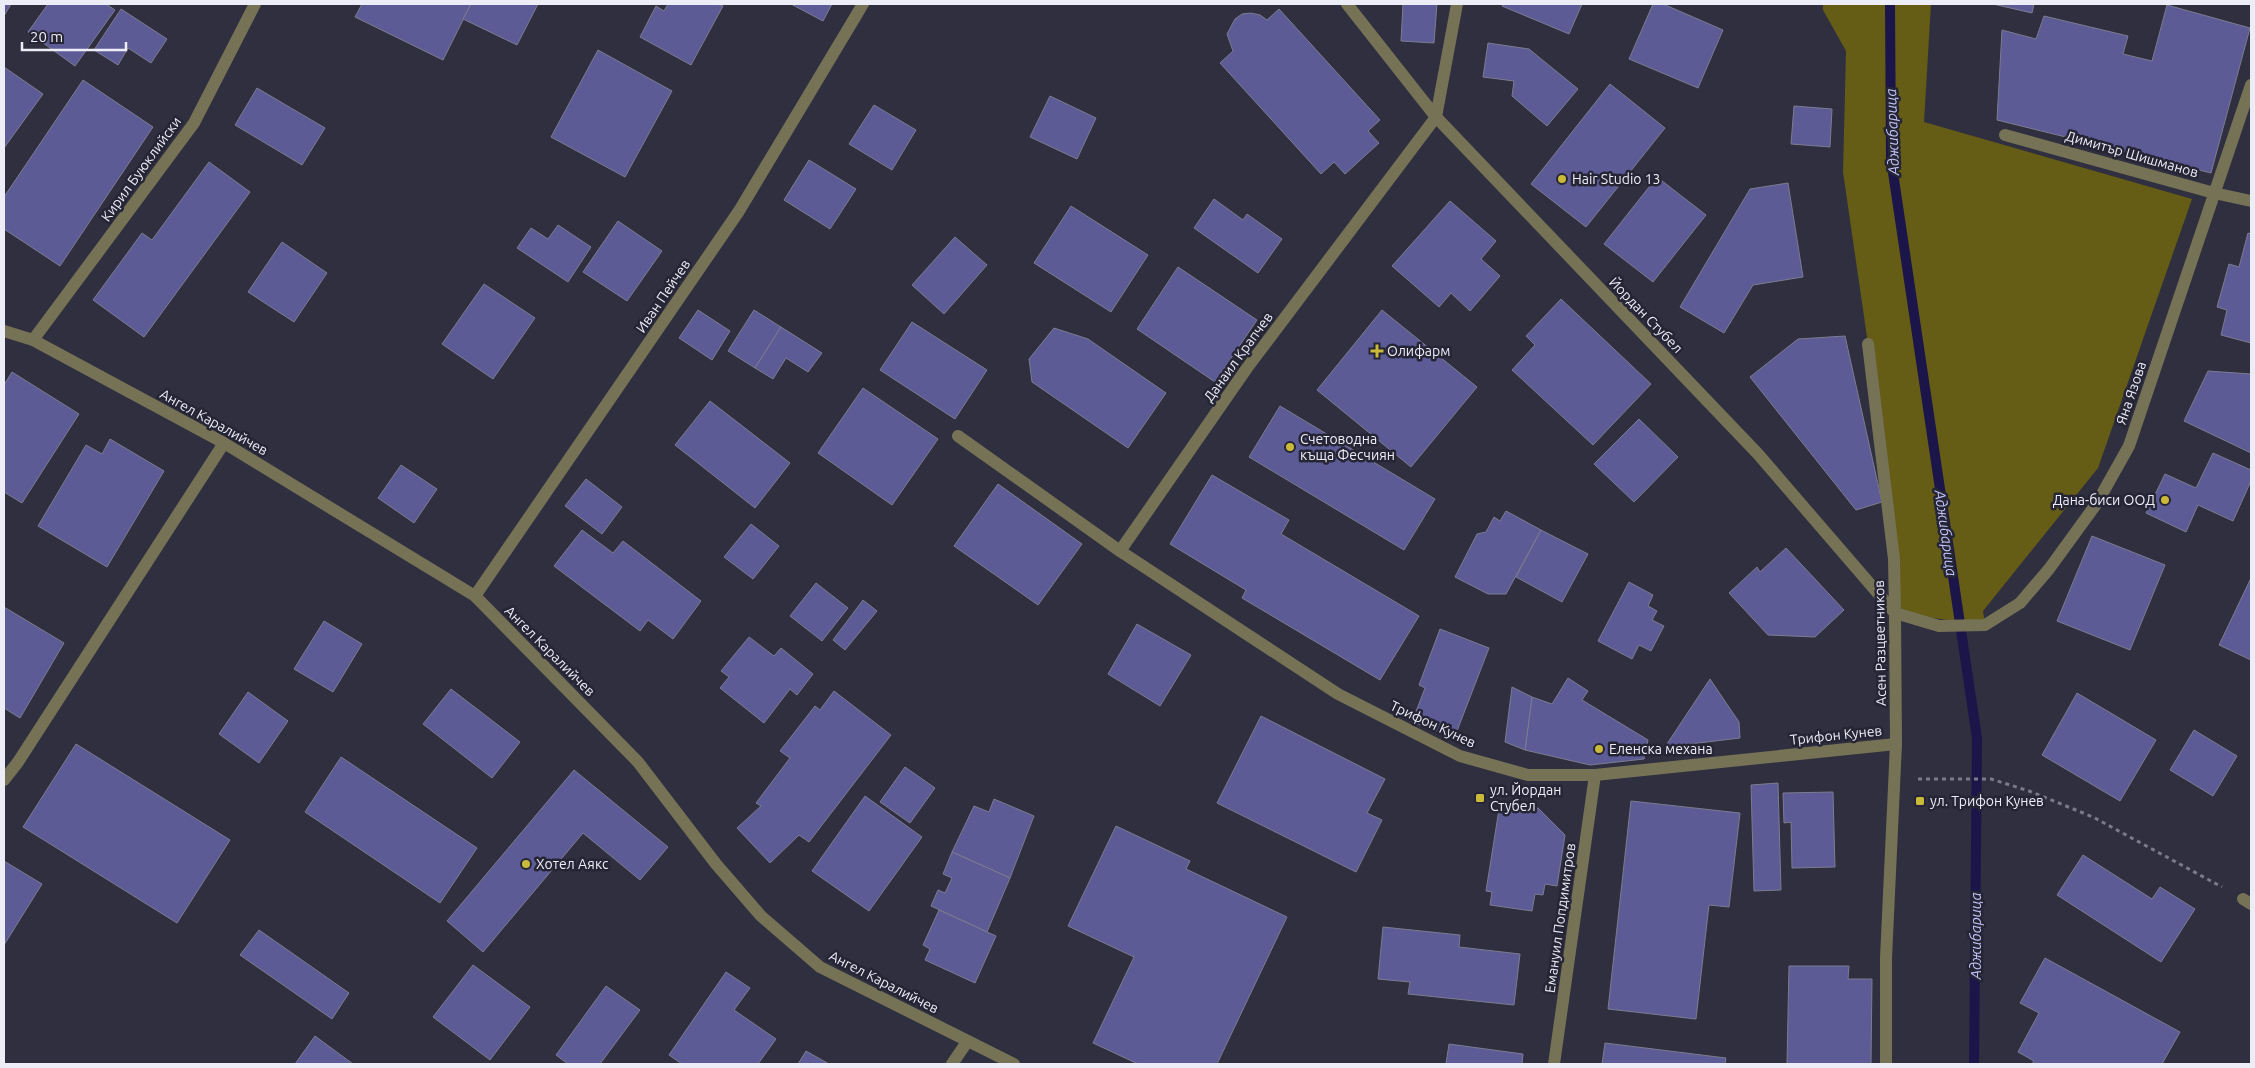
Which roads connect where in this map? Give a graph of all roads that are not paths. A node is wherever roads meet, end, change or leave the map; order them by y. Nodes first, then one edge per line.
1 (255, 4) edge
2 (863, 4) edge
3 (1347, 4) edge
4 (1457, 4) edge
5 (2251, 85) edge
6 (1436, 117) junction
7 (2005, 135) dead end
8 (2214, 193) junction
9 (2251, 201) edge
10 (4, 331) edge
11 (33, 340) junction
12 (1868, 344) dead end
13 (958, 436) dead end
14 (224, 443) junction
15 (1120, 551) junction
16 (475, 596) junction
17 (1895, 613) junction
18 (1896, 744) junction
19 (1595, 775) junction
20 (4, 780) edge
21 (967, 1042) junction
22 (952, 1064) edge
23 (1014, 1064) edge
24 (1554, 1064) edge
25 (1886, 1064) edge

1 - 11 street, Кирил Буюклийски
2 - 16 street, Иван Пейчев
3 - 6 street, Йордан Стубел
4 - 6 street, Данаил Крапчев
5 - 8 street, Яна Язова
6 - 15 street, Данаил Крапчев
6 - 17 street, Йордан Стубел
7 - 8 street, Димитър Шишманов
8 - 9 street, Димитър Шишманов
8 - 17 street, Яна Язова
10 - 11 street, Ангел Каралийчев
11 - 14 street, Ангел Каралийчев
12 - 17 street, Асен Разцветников
13 - 15 street
14 - 16 street, Ангел Каралийчев
14 - 20 street
15 - 19 street, Трифон Кунев
16 - 21 street, Ангел Каралийчев
17 - 18 street, Асен Разцветников
18 - 19 street, Трифон Кунев
18 - 25 street, Асен Разцветников
19 - 24 street, Емануил Попдимитров
21 - 22 street
21 - 23 street, Ангел Каралийчев

